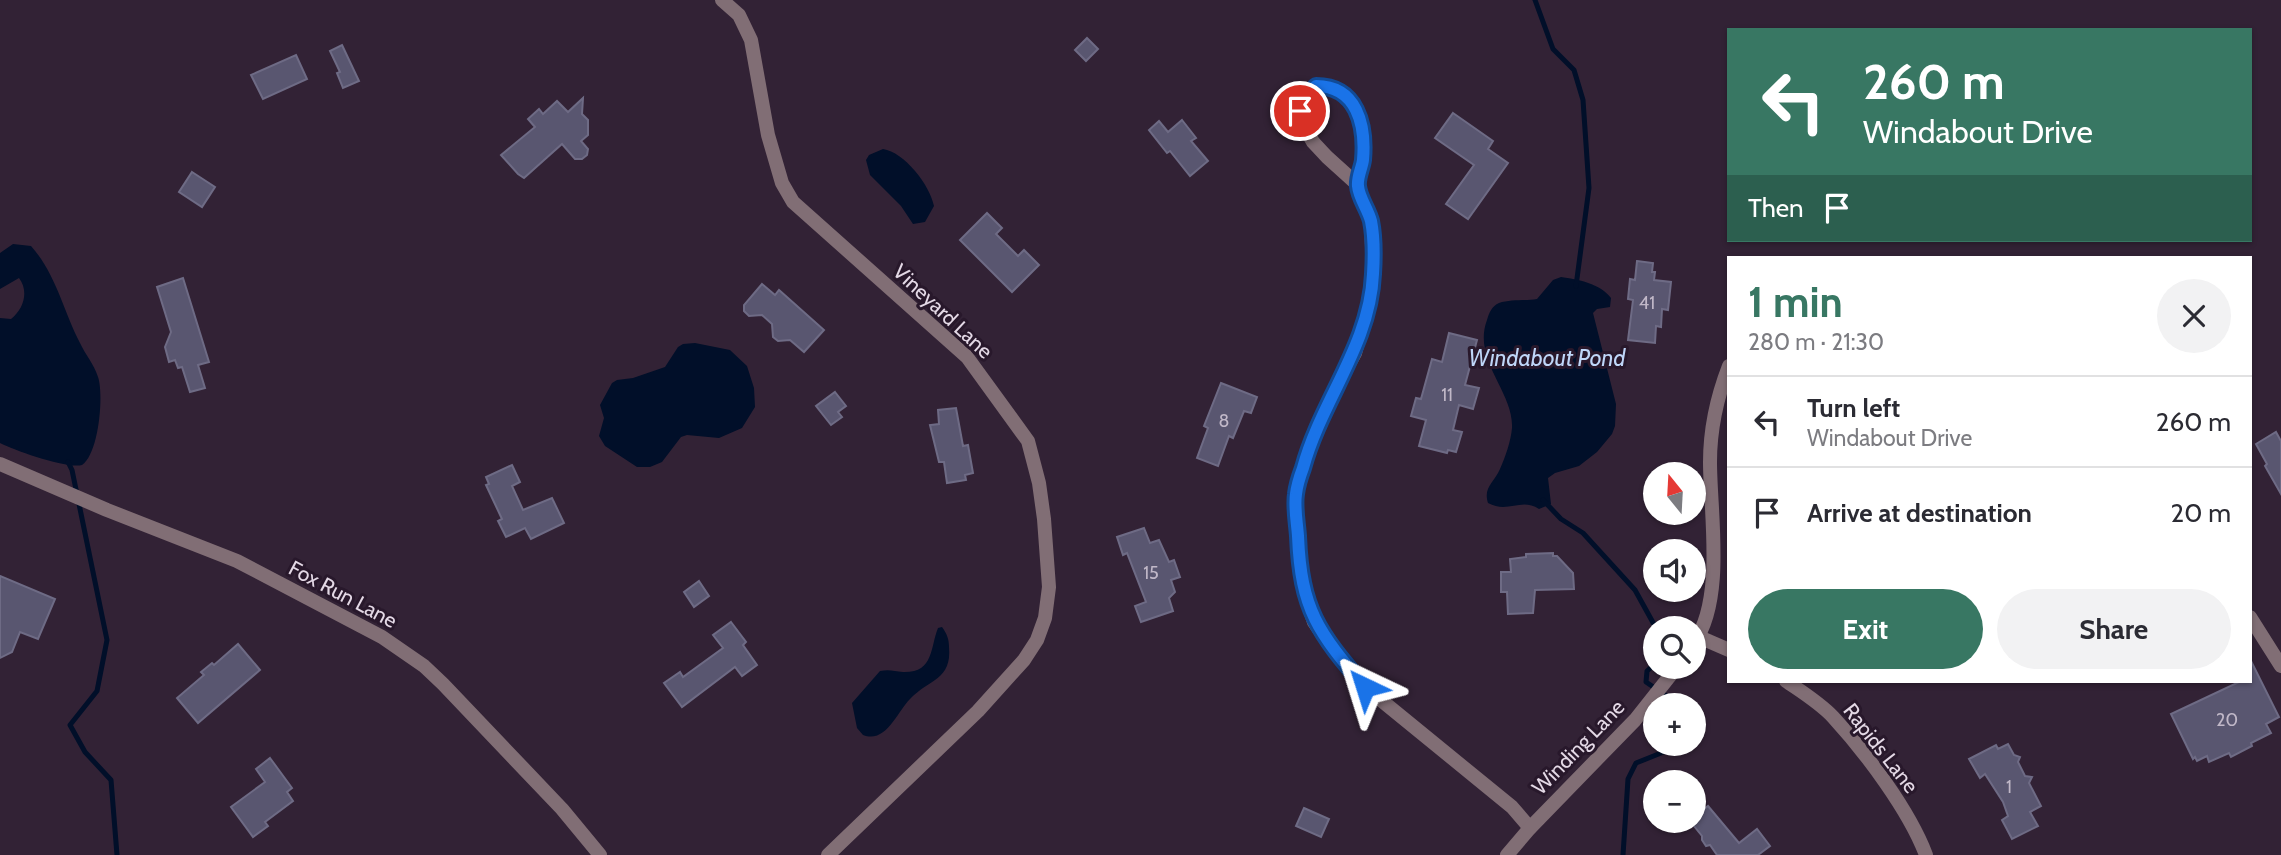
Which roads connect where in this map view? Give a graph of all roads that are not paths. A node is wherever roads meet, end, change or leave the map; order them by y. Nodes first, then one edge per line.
1 (722, 0) edge
2 (1358, 185) junction
3 (1727, 371) edge
4 (0, 464) edge
5 (1704, 616) edge
6 (2252, 620) edge
7 (1706, 643) edge
8 (1727, 649) edge
9 (2281, 666) edge
10 (1668, 679) edge
11 (1789, 683) edge
12 (1530, 828) junction
13 (600, 855) edge
14 (828, 855) edge
15 (1507, 855) edge
16 (1926, 855) edge

1 - 14 street, Vineyard Lane
2 - 2 street
2 - 12 street
3 - 5 street
4 - 13 street, Fox Run Lane
6 - 9 street
7 - 8 street
10 - 12 street, Winding Lane
11 - 16 street, Rapids Lane
12 - 15 street, Winding Lane

